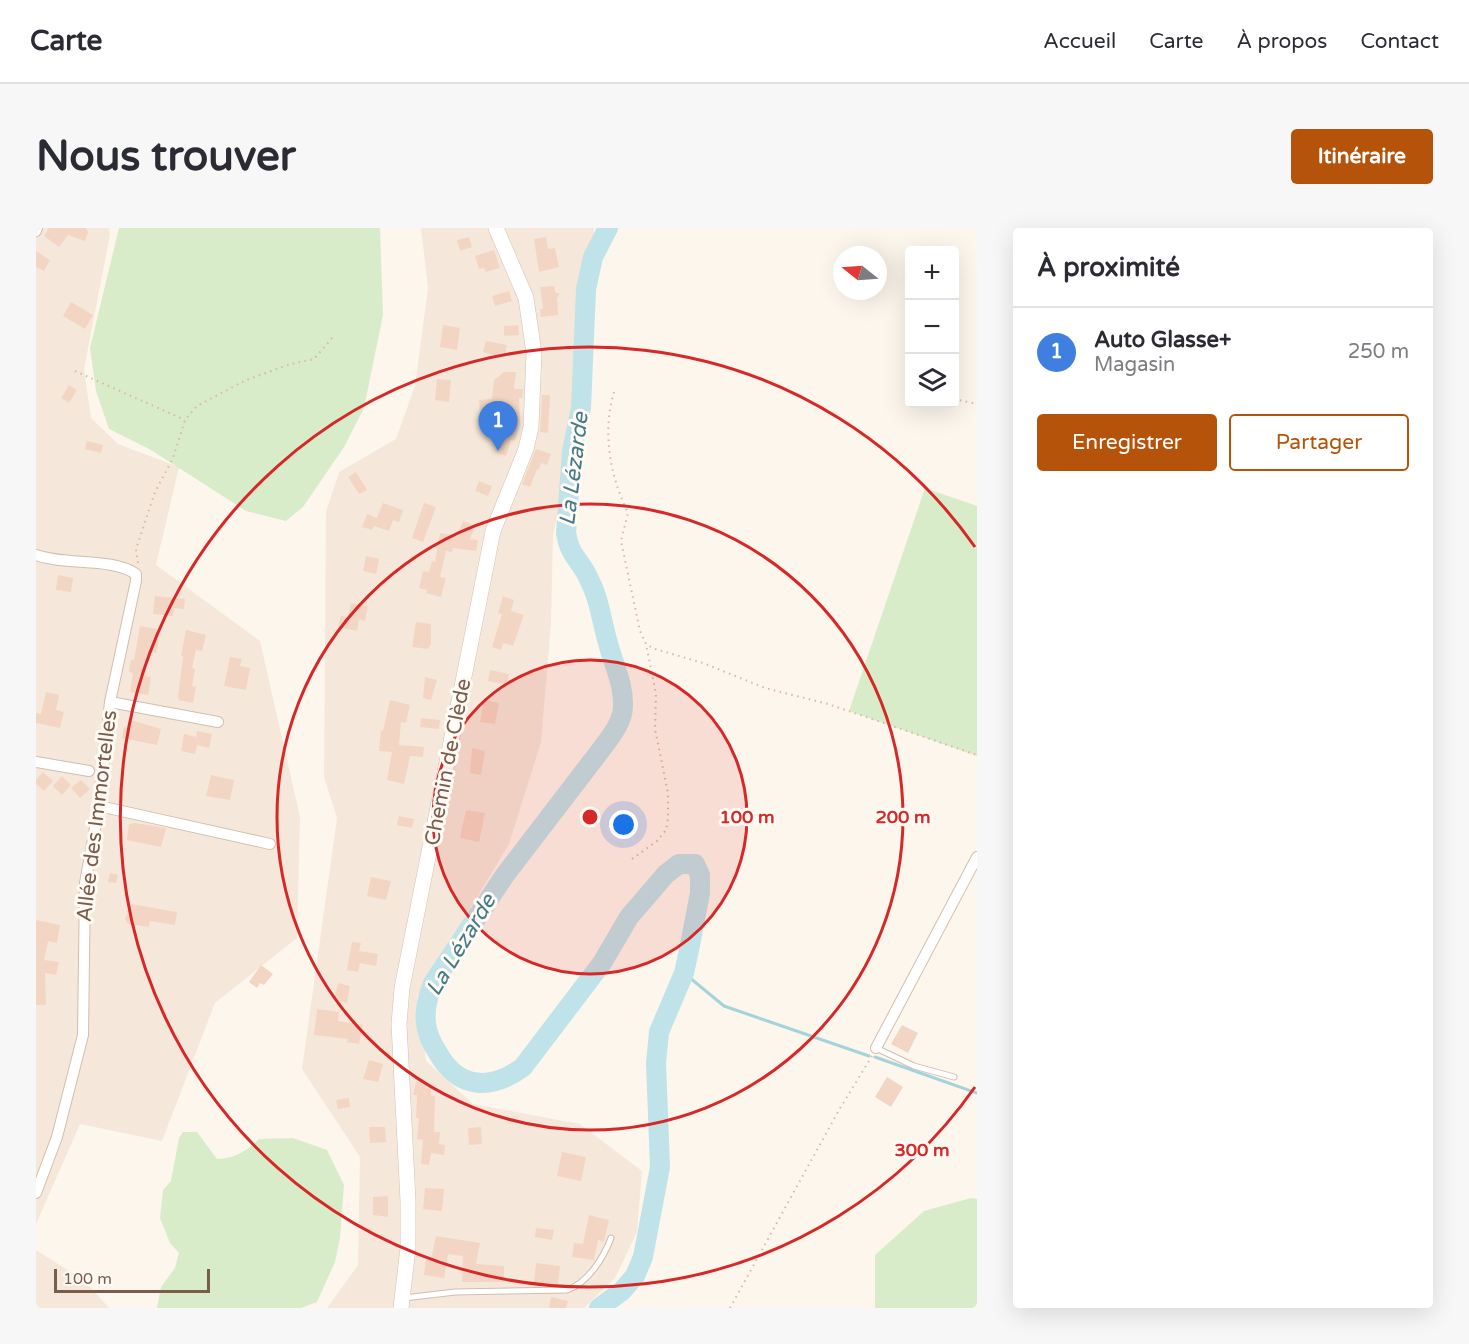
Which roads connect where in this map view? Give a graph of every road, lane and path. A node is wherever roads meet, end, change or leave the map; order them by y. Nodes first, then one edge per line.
1 (496, 228) edge
2 (332, 338) dead end
3 (75, 371) dead end
4 (614, 392) dead end
5 (959, 400) edge
6 (977, 404) edge
7 (185, 420) junction
8 (36, 555) edge
9 (136, 574) junction
10 (646, 644) junction
11 (110, 702) junction
12 (218, 722) dead end
13 (977, 755) edge
14 (36, 762) edge
15 (89, 771) dead end
16 (99, 806) junction
17 (270, 844) dead end
18 (977, 857) edge
19 (632, 859) dead end
20 (876, 1048) junction
21 (954, 1077) dead end
22 (36, 1193) edge
23 (611, 1238) dead end
24 (401, 1303) edge
25 (730, 1308) edge

1 - 24 main road, Chemin de Clède
2 - 7 path
3 - 7 path
4 - 10 path
5 - 6 path
7 - 9 path
8 - 9 street
9 - 11 street, Allée des Immortelles
10 - 13 path
10 - 19 path
11 - 12 street
11 - 16 street, Allée des Immortelles
14 - 15 street
16 - 17 street
16 - 22 street, Allée des Immortelles
18 - 20 street
20 - 21 lane
20 - 25 path
23 - 24 lane

